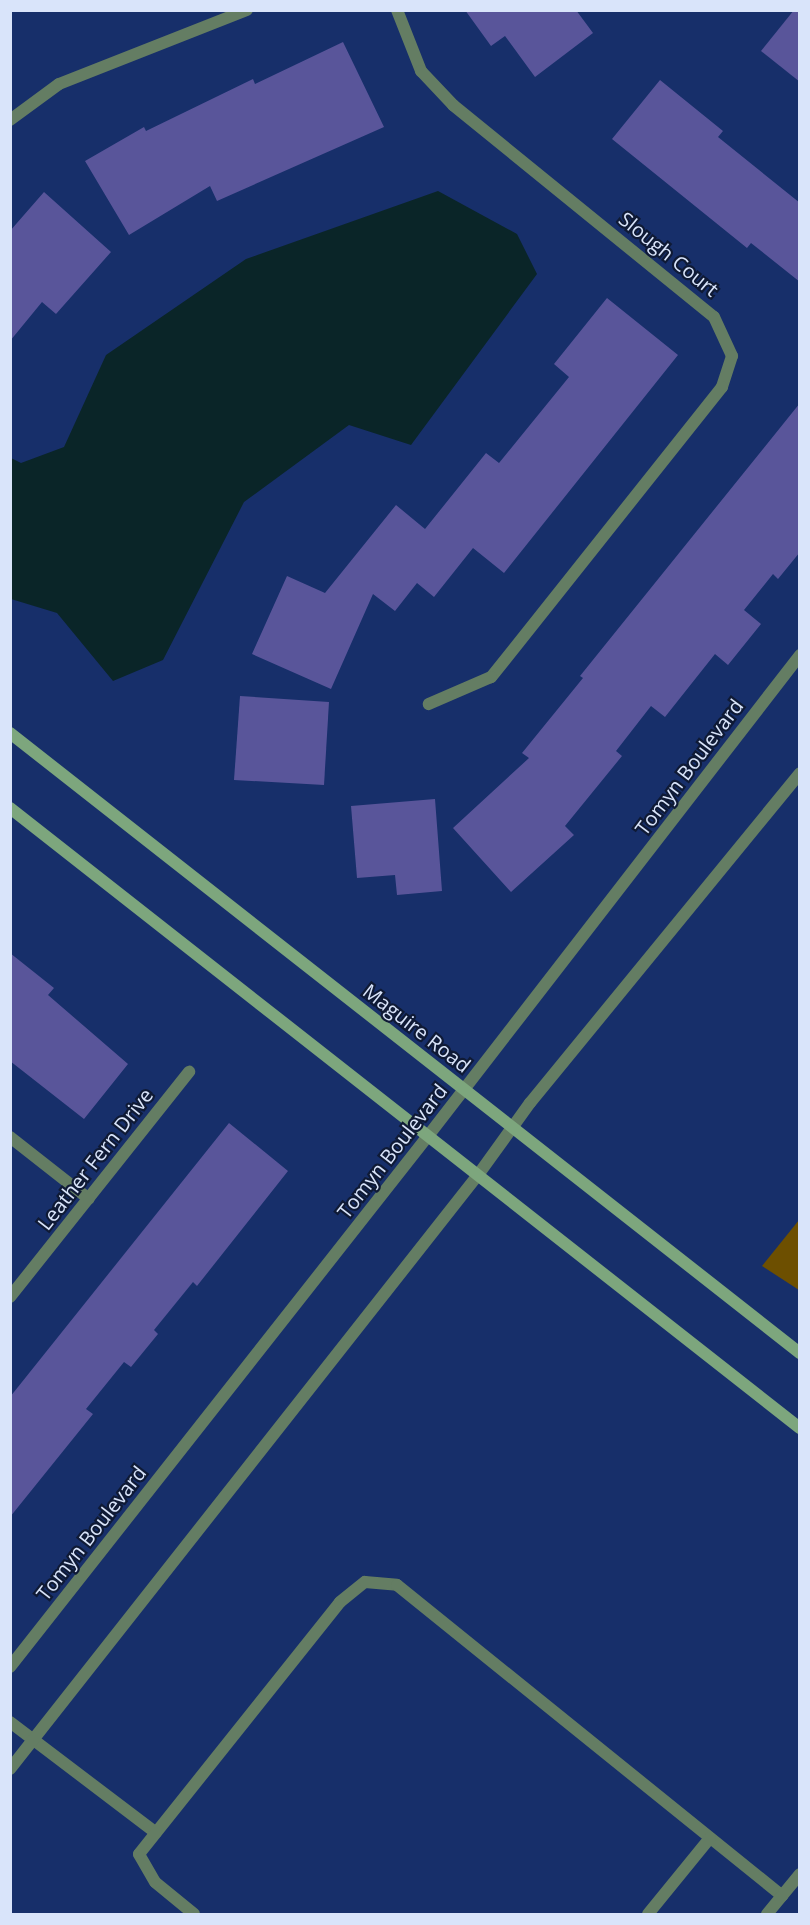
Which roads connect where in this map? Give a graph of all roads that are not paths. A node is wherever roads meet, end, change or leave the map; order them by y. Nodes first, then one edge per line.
1 (247, 10) edge
2 (397, 10) edge
3 (10, 120) edge
4 (800, 655) edge
5 (429, 704) dead end
6 (10, 733) edge
7 (800, 773) edge
8 (10, 808) edge
9 (189, 1072) dead end
10 (465, 1090) junction
11 (512, 1127) junction
12 (428, 1136) junction
13 (10, 1137) edge
14 (478, 1175) junction
15 (89, 1198) junction
16 (10, 1297) edge
17 (800, 1353) edge
18 (800, 1428) edge
19 (10, 1667) edge
20 (10, 1722) edge
21 (34, 1740) junction
22 (10, 1769) edge
23 (156, 1833) junction
24 (710, 1838) junction
25 (800, 1874) edge
26 (782, 1896) junction
27 (194, 1914) edge
28 (648, 1914) edge
29 (766, 1914) edge

1 - 3 street
2 - 5 street, Slough Court
4 - 10 street, Tomyn Boulevard
6 - 10 main road, Maguire Road
7 - 11 street
8 - 12 main road
9 - 15 street, Leather Fern Drive
10 - 11 main road, Maguire Road
10 - 12 street, Tomyn Boulevard
11 - 14 street
11 - 17 main road, Maguire Road
12 - 14 main road
12 - 19 street, Tomyn Boulevard
13 - 15 street
14 - 18 main road
14 - 21 street
15 - 16 street, Leather Fern Drive
20 - 21 street
21 - 22 street
21 - 23 street
23 - 24 street
23 - 27 street
24 - 26 street
24 - 28 street
25 - 26 street
26 - 29 street

